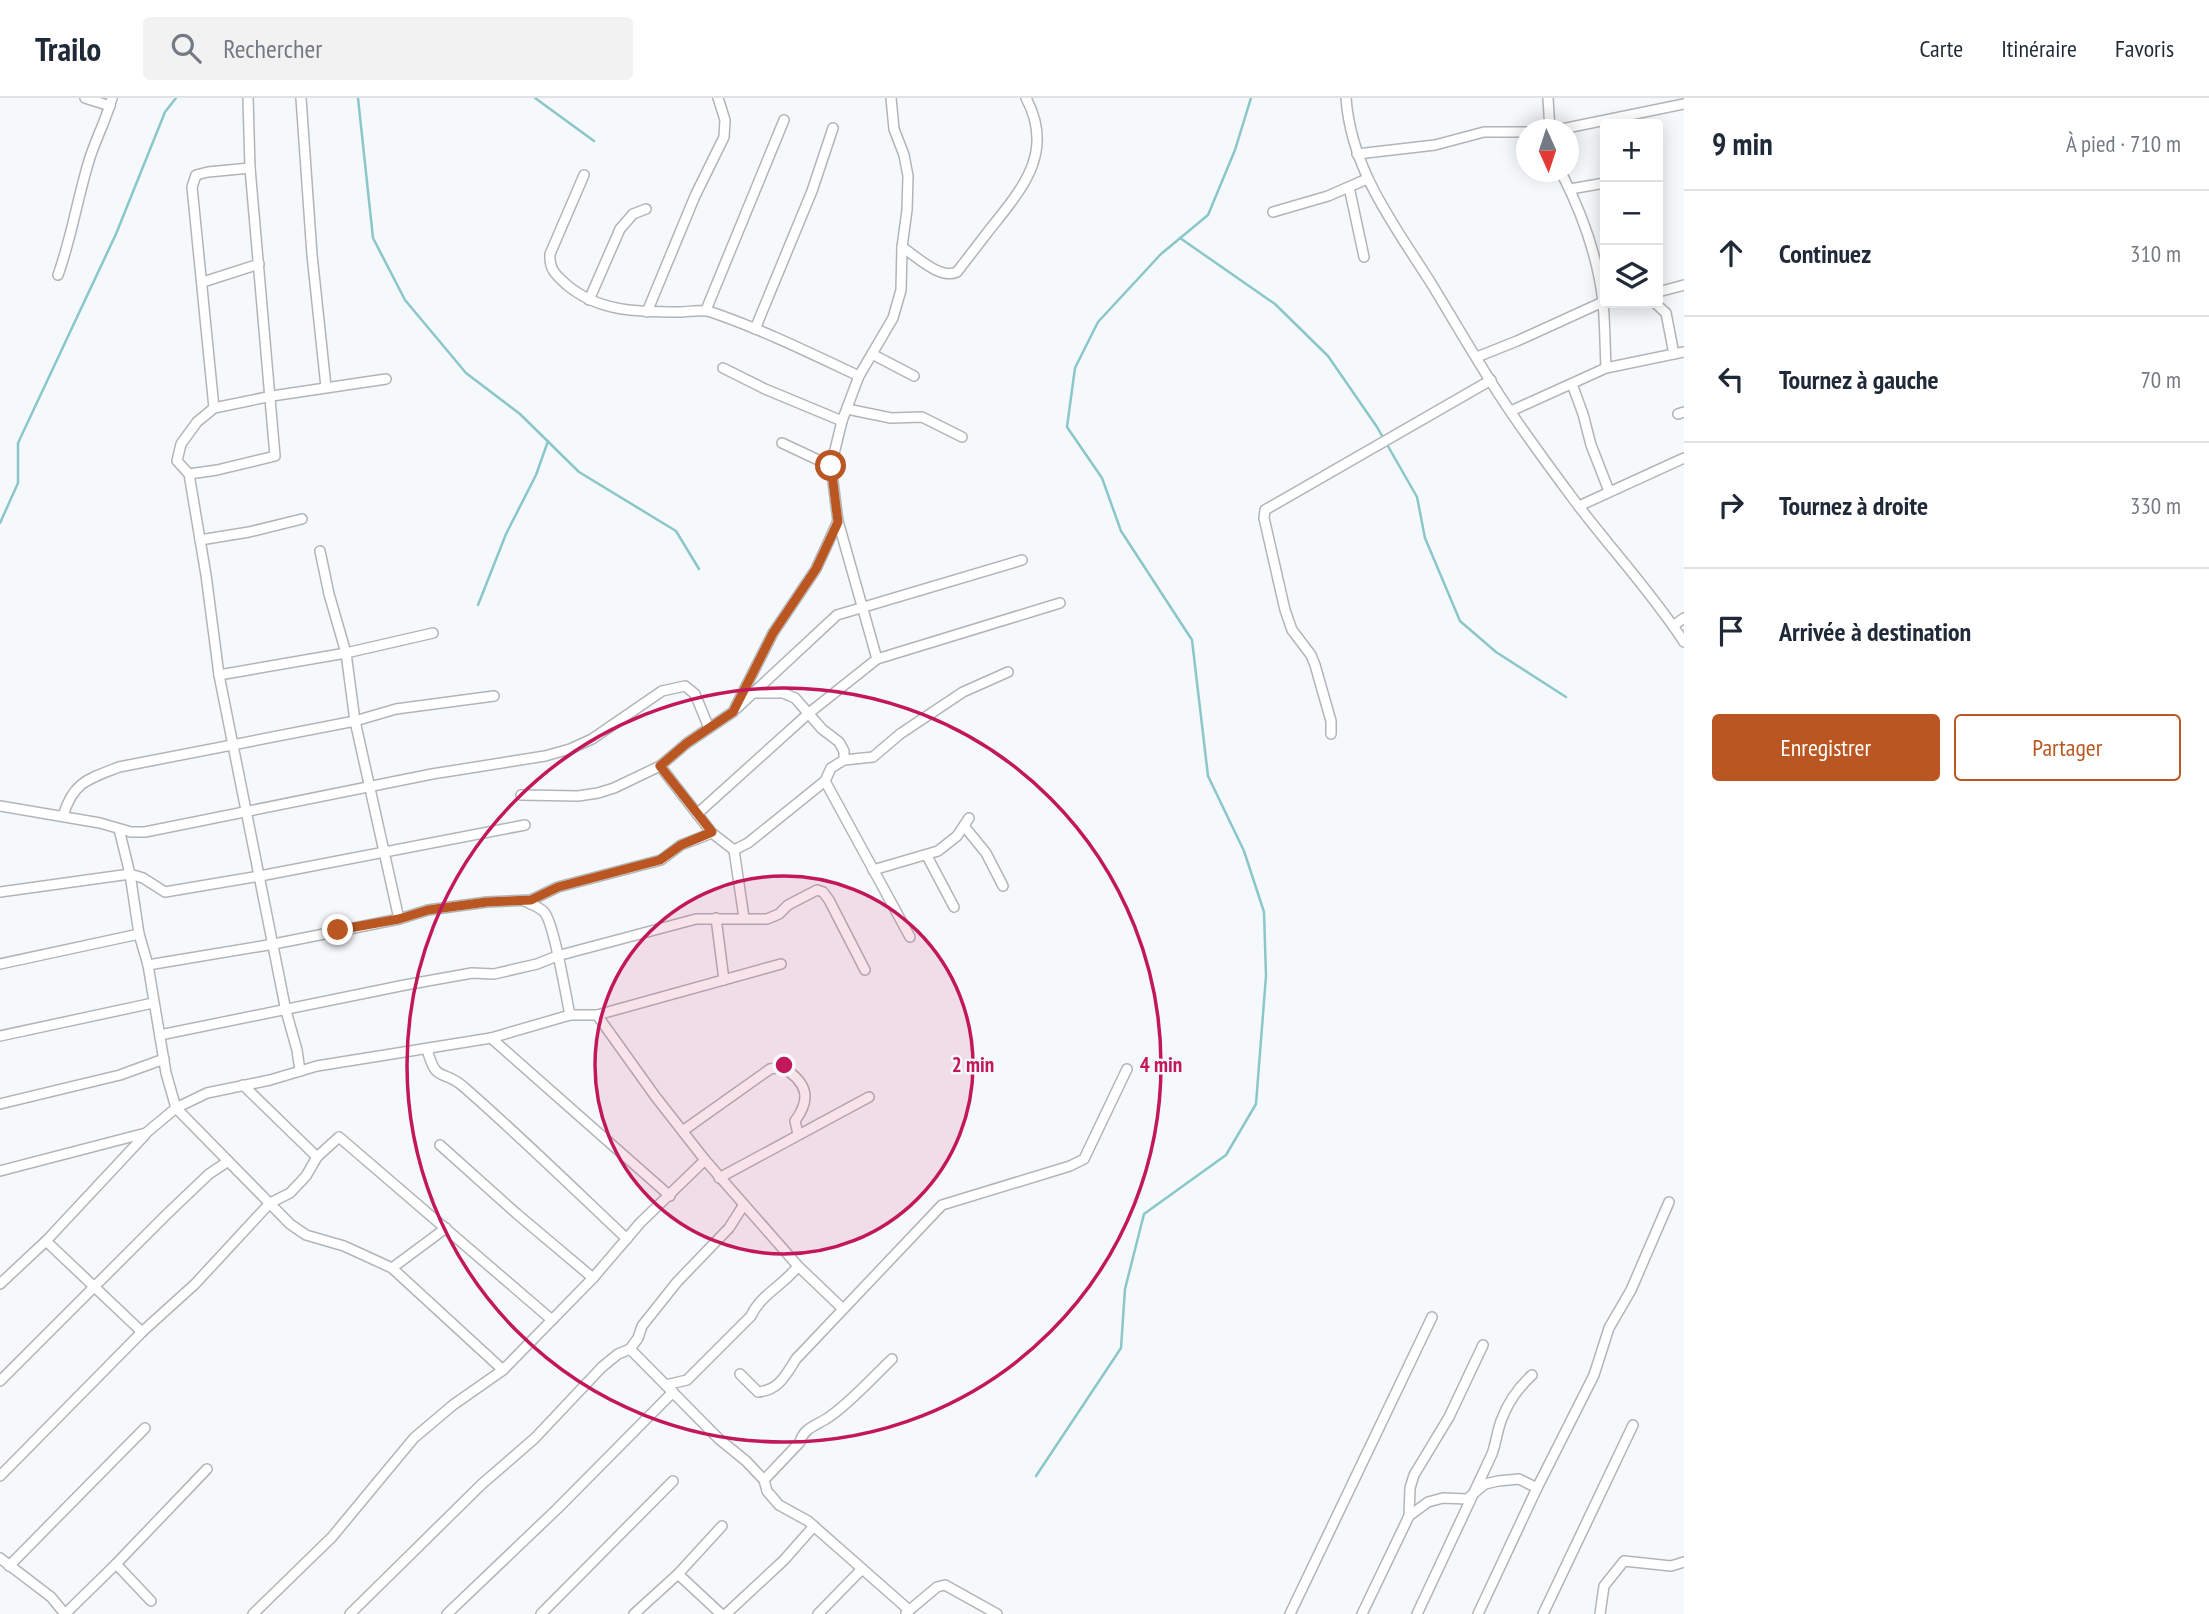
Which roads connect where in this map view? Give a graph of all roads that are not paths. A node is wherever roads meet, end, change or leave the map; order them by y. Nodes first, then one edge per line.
1 (85, 98) edge
2 (248, 98) edge
3 (301, 98) edge
4 (718, 98) edge
5 (891, 98) edge
6 (1026, 98) edge
7 (1346, 98) edge
8 (1548, 98) edge
9 (111, 102) edge
10 (1684, 104) edge
11 (1549, 119) edge
12 (785, 120) dead end
13 (1579, 125) edge
14 (833, 128) dead end
15 (1516, 132) edge
16 (1357, 153) junction
17 (250, 167) junction
18 (583, 176) dead end
19 (1367, 179) junction
20 (1566, 182) edge
21 (1600, 184) edge
22 (1349, 187) junction
23 (1570, 189) junction
24 (646, 209) dead end
25 (1273, 212) dead end
26 (902, 247) junction
27 (1364, 257) dead end
28 (259, 264) junction
29 (58, 275) dead end
30 (203, 282) junction
31 (1684, 285) edge
32 (1600, 286) edge
33 (1663, 291) edge
34 (589, 300) junction
35 (1600, 304) edge
36 (1604, 308) edge
37 (1660, 308) edge
38 (706, 310) junction
39 (647, 313) junction
40 (755, 329) junction
41 (1679, 353) edge
42 (872, 354) junction
43 (1477, 357) junction
44 (723, 368) dead end
45 (1606, 368) junction
46 (859, 376) junction
47 (914, 376) dead end
48 (386, 379) dead end
49 (1491, 380) junction
50 (1572, 384) junction
51 (326, 387) junction
52 (272, 396) junction
53 (214, 408) junction
54 (847, 409) junction
55 (1511, 411) junction
56 (842, 421) junction
57 (962, 437) dead end
58 (782, 443) dead end
59 (1684, 458) edge
60 (831, 466) junction
61 (189, 474) junction
62 (1609, 491) junction
63 (1578, 506) junction
64 (302, 519) dead end
65 (838, 522) junction
66 (200, 540) junction
67 (320, 551) dead end
68 (1022, 561) dead end
69 (1060, 603) dead end
70 (862, 607) junction
71 (1684, 618) edge
72 (1673, 626) junction
73 (433, 633) dead end
74 (1684, 642) edge
75 (346, 653) junction
76 (877, 659) junction
77 (1009, 672) dead end
78 (219, 675) junction
79 (755, 693) junction
80 (494, 696) dead end
81 (733, 712) junction
82 (809, 713) junction
83 (355, 721) junction
84 (709, 728) junction
85 (1331, 734) dead end
86 (233, 744) junction
87 (844, 760) junction
88 (660, 766) junction
89 (825, 781) junction
90 (371, 786) junction
91 (521, 795) dead end
92 (0, 806) edge
93 (247, 810) junction
94 (697, 814) junction
95 (63, 816) junction
96 (525, 825) dead end
97 (119, 829) junction
98 (712, 832) junction
99 (734, 850) junction
100 (385, 853) junction
101 (927, 856) junction
102 (873, 870) junction
103 (130, 874) junction
104 (260, 876) junction
105 (1003, 886) dead end
106 (0, 892) edge
107 (524, 901) junction
108 (954, 907) dead end
109 (716, 918) junction
110 (744, 918) junction
111 (399, 919) junction
112 (139, 934) junction
113 (910, 937) dead end
114 (274, 944) junction
115 (556, 956) junction
116 (0, 964) edge
117 (781, 964) dead end
118 (148, 965) junction
119 (865, 970) dead end
120 (724, 980) junction
121 (153, 1003) junction
122 (286, 1011) junction
123 (570, 1015) junction
124 (597, 1015) junction
125 (160, 1035) junction
126 (0, 1036) edge
127 (491, 1038) junction
128 (427, 1049) junction
129 (164, 1059) junction
130 (1127, 1069) dead end
131 (300, 1070) junction
132 (243, 1085) junction
133 (869, 1097) dead end
134 (0, 1104) edge
135 (176, 1108) junction
136 (684, 1130) junction
137 (146, 1133) junction
138 (798, 1134) junction
139 (440, 1145) dead end
140 (317, 1157) junction
141 (705, 1160) junction
142 (227, 1161) junction
143 (712, 1169) junction
144 (0, 1171) edge
145 (694, 1171) junction
146 (719, 1178) junction
147 (670, 1196) junction
148 (1670, 1202) dead end
149 (270, 1203) junction
150 (743, 1206) junction
151 (446, 1228) junction
152 (627, 1239) junction
153 (46, 1241) junction
154 (798, 1266) junction
155 (392, 1268) junction
156 (593, 1278) junction
157 (0, 1284) edge
158 (96, 1288) junction
159 (843, 1308) junction
160 (1432, 1317) dead end
161 (552, 1320) junction
162 (142, 1332) junction
163 (1482, 1345) dead end
164 (630, 1349) junction
165 (892, 1359) dead end
166 (503, 1370) junction
167 (740, 1374) dead end
168 (1532, 1375) dead end
169 (0, 1381) edge
170 (670, 1389) junction
171 (1633, 1425) dead end
172 (145, 1428) dead end
173 (207, 1469) dead end
174 (0, 1476) edge
175 (673, 1480) dead end
176 (764, 1480) junction
177 (1537, 1488) junction
178 (1473, 1493) junction
179 (1409, 1516) junction
180 (722, 1526) dead end
181 (814, 1526) junction
182 (0, 1558) edge
183 (1684, 1562) edge
184 (117, 1564) junction
185 (9, 1566) junction
186 (862, 1569) junction
187 (678, 1574) junction
188 (151, 1601) dead end
189 (978, 1610) edge
190 (907, 1612) edge
191 (253, 1614) edge
192 (351, 1614) edge
193 (447, 1614) edge
194 (541, 1614) edge
195 (634, 1614) edge
196 (723, 1614) edge
197 (818, 1614) edge
198 (997, 1614) edge
199 (1290, 1614) edge
200 (1362, 1614) edge
201 (1416, 1614) edge
202 (1478, 1614) edge
203 (1543, 1614) edge
204 (1600, 1614) edge

1 - 9 street
2 - 17 street
3 - 51 street
4 - 39 street
5 - 26 street
6 - 26 street
7 - 16 street
8 - 11 street
9 - 29 street
10 - 13 street
12 - 38 street
14 - 40 street
15 - 16 street
16 - 19 street
17 - 28 street
17 - 30 street
18 - 34 street
19 - 22 street
19 - 43 street
20 - 23 street
21 - 23 street
22 - 25 street
22 - 27 street
23 - 32 street
24 - 34 street
26 - 42 street
28 - 30 street
28 - 52 street
30 - 53 street
31 - 33 street
34 - 39 street
35 - 43 street
36 - 45 street
37 - 41 street
38 - 39 street
38 - 40 street
40 - 46 street
41 - 45 street
42 - 46 street
42 - 47 street
43 - 49 street
44 - 56 street
45 - 50 street
46 - 54 street
48 - 51 street
49 - 55 street
49 - 85 street
50 - 55 street
50 - 62 street
51 - 52 street
52 - 53 street
52 - 61 street
53 - 61 street
54 - 56 street
54 - 57 street
55 - 63 street
56 - 60 street
58 - 60 street
59 - 62 street
60 - 65 street
61 - 66 street
62 - 63 street
63 - 72 street
64 - 66 street
65 - 70 street
65 - 81 street
66 - 78 street
67 - 75 street
68 - 70 street
69 - 76 street
70 - 76 street
70 - 79 street
71 - 72 street
72 - 74 street
73 - 75 street
75 - 78 street
75 - 83 street
76 - 82 street
77 - 87 street
78 - 86 street
79 - 81 street
79 - 82 street
80 - 83 street
81 - 84 street
82 - 87 street
82 - 94 street
83 - 86 street
83 - 90 street
84 - 88 street
84 - 90 street
86 - 93 street
86 - 95 street
87 - 89 street
88 - 91 street
88 - 94 street
89 - 99 street
89 - 102 street
90 - 93 street
90 - 100 street
92 - 95 street
93 - 97 street
93 - 104 street
94 - 98 street
95 - 97 street
96 - 100 street
97 - 103 street
98 - 99 street
98 - 107 street
99 - 110 street
100 - 104 street
100 - 111 street
101 - 102 street
101 - 105 street
101 - 108 street
102 - 113 street
103 - 104 street
103 - 106 street
103 - 112 street
104 - 114 street
107 - 111 street
107 - 115 street
109 - 110 street
109 - 115 street
109 - 120 street
110 - 119 street
111 - 114 street
112 - 116 street
112 - 118 street
114 - 118 street
114 - 122 street
115 - 122 street
115 - 123 street
117 - 120 street
118 - 121 street
120 - 124 street
121 - 125 street
121 - 126 street
122 - 125 street
122 - 131 street
123 - 124 street
123 - 127 street
124 - 136 street
125 - 129 street
127 - 128 street
127 - 147 street
128 - 131 street
128 - 152 street
129 - 134 street
129 - 135 street
130 - 159 street
131 - 132 street
132 - 135 street
132 - 140 street
133 - 138 street
135 - 137 street
135 - 142 street
136 - 138 street
136 - 141 street
137 - 144 street
137 - 153 street
138 - 146 street
139 - 156 street
140 - 149 street
140 - 151 street
141 - 143 street
141 - 145 street
142 - 149 street
142 - 158 street
143 - 145 street
143 - 146 street
145 - 147 street
146 - 150 street
147 - 152 street
148 - 177 street
149 - 155 street
149 - 162 street
150 - 154 street
150 - 164 street
151 - 155 street
151 - 161 street
152 - 156 street
153 - 157 street
153 - 158 street
154 - 159 street
154 - 170 street
155 - 166 street
156 - 161 street
158 - 162 street
158 - 169 street
159 - 167 street
160 - 199 street
161 - 166 street
162 - 174 street
163 - 179 street
164 - 170 street
164 - 192 street
165 - 176 street
166 - 191 street
168 - 178 street
170 - 176 street
170 - 193 street
171 - 203 street
172 - 185 street
173 - 184 street
175 - 194 street
176 - 181 street
177 - 178 street
177 - 202 street
178 - 179 street
178 - 201 street
179 - 200 street
180 - 187 street
181 - 186 street
181 - 196 street
182 - 185 street
183 - 204 street
184 - 185 street
184 - 188 street
186 - 190 street
186 - 197 street
187 - 195 street
187 - 196 street
189 - 190 street
189 - 198 street

